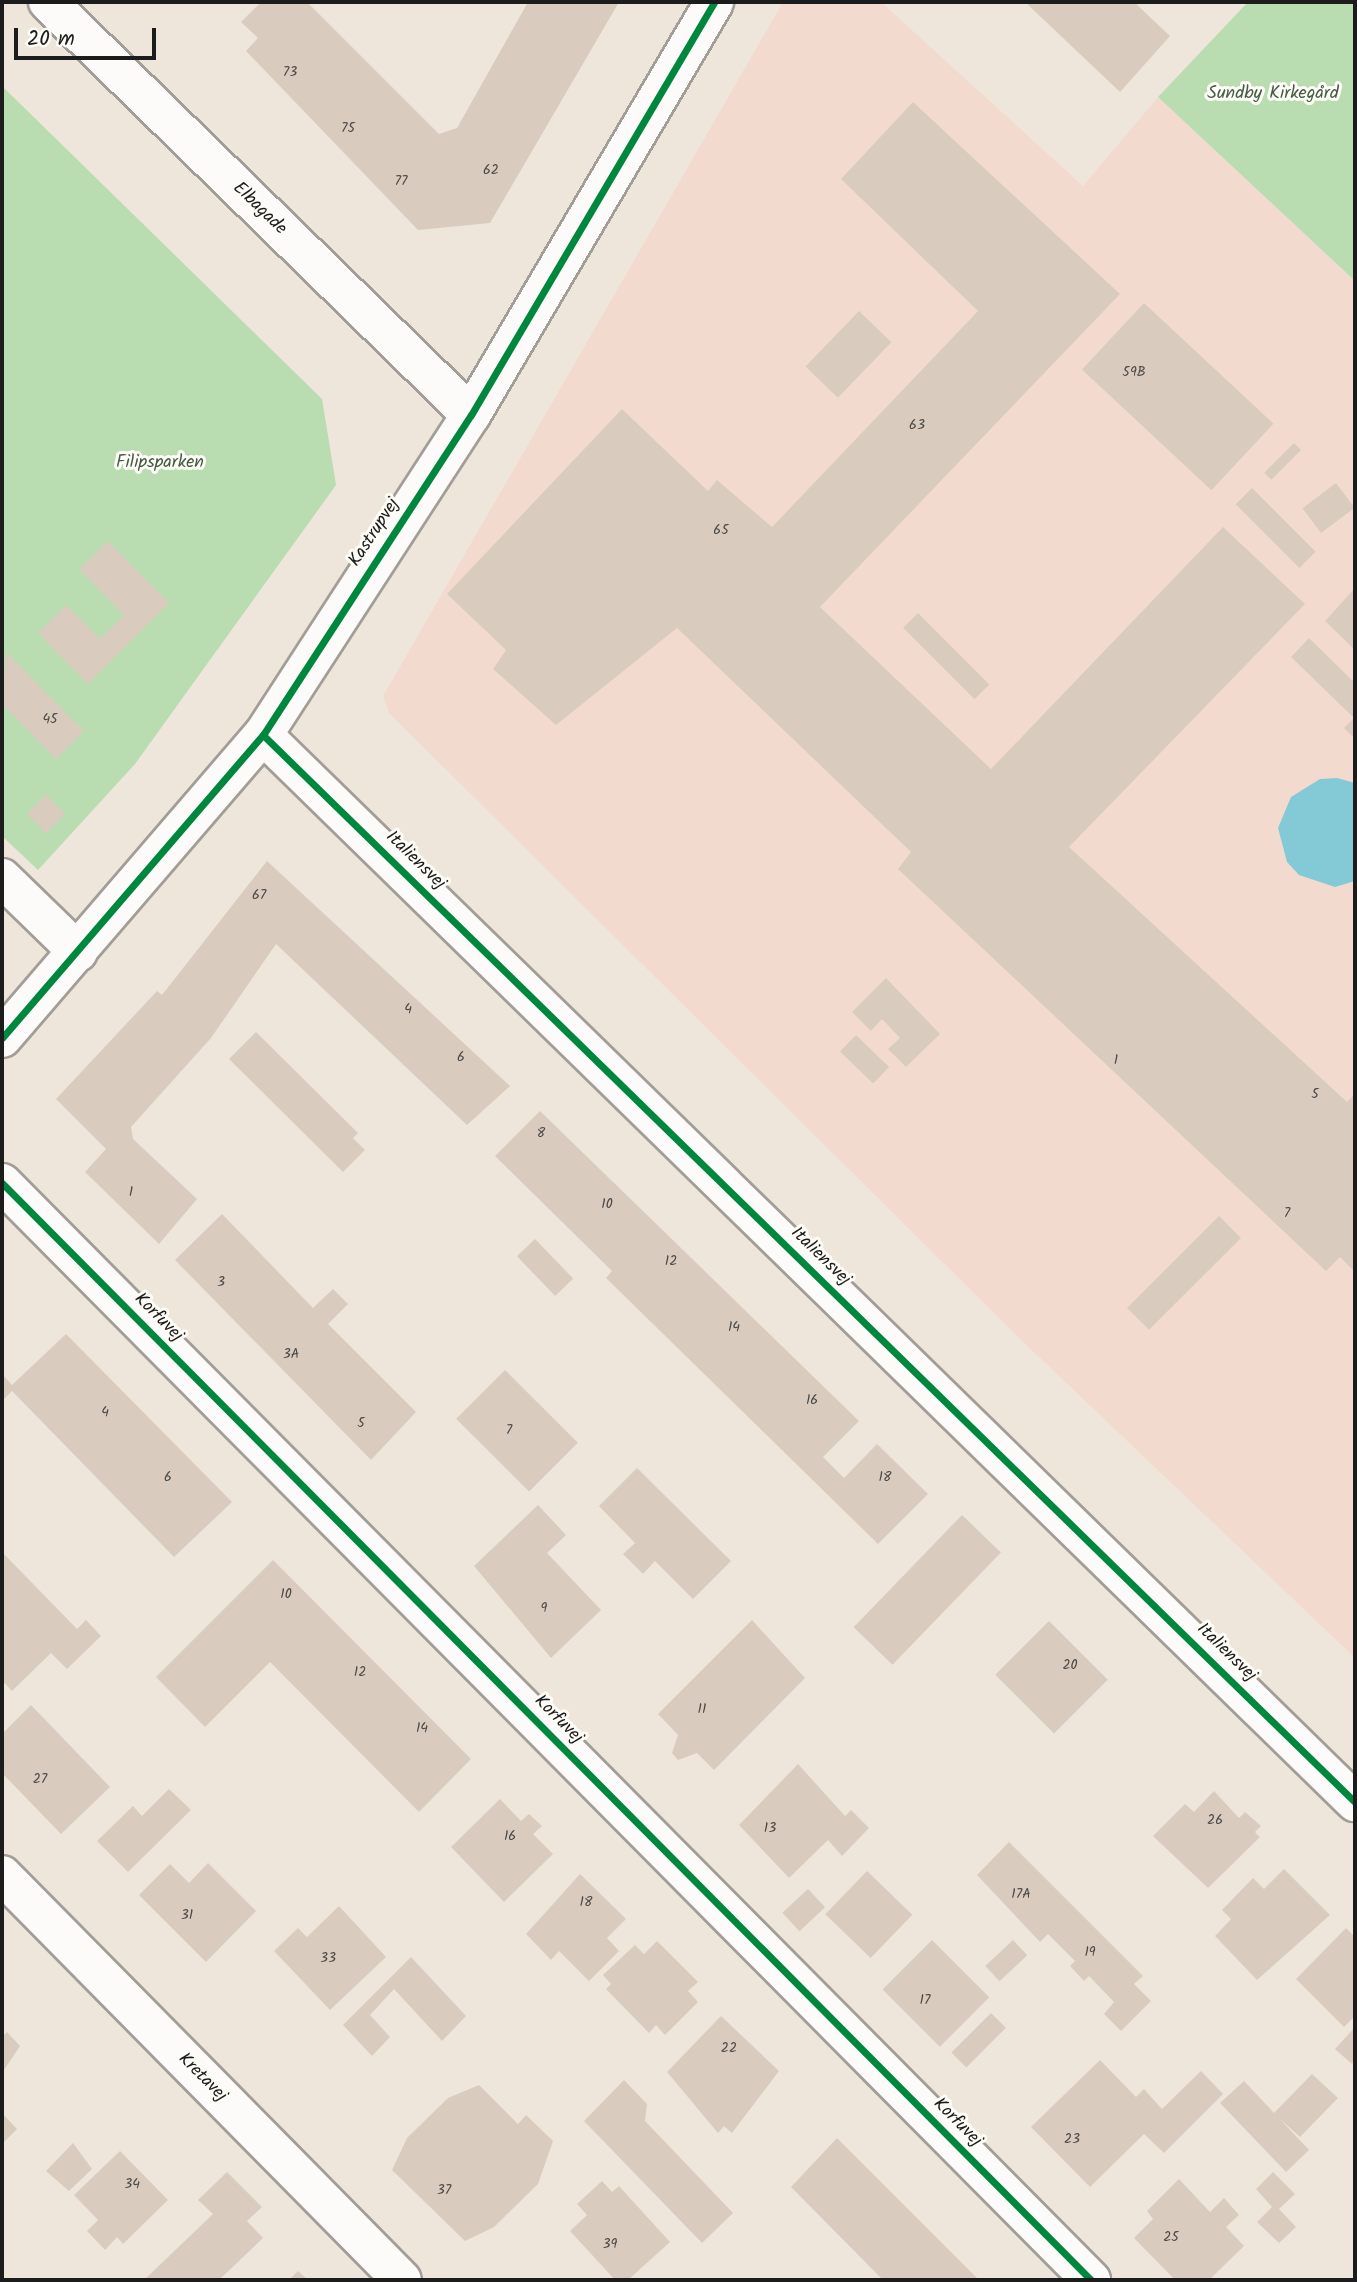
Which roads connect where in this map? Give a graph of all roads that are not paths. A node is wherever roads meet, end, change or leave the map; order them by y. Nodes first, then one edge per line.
1 (48, 2) edge
2 (714, 2) edge
3 (471, 415) junction
4 (263, 735) junction
5 (2, 878) edge
6 (79, 952) junction
7 (2, 1038) edge
8 (2, 1183) edge
9 (1355, 1802) edge
10 (2, 1875) edge
11 (402, 2280) edge
12 (1091, 2280) edge

1 - 3 street, Elbagade
2 - 3 street, Kastrupvej
3 - 4 street, Kastrupvej
4 - 6 street, Kastrupvej
4 - 9 street, Italiensvej
5 - 6 street
6 - 7 street, Kastrupvej
8 - 12 street, Korfuvej
10 - 11 street, Kretavej

